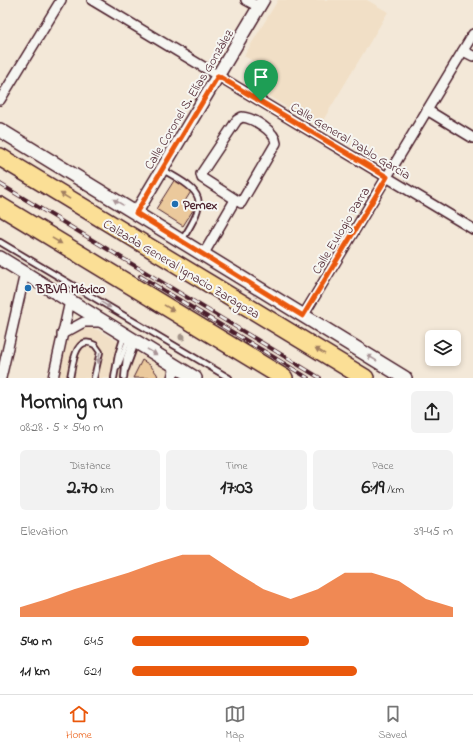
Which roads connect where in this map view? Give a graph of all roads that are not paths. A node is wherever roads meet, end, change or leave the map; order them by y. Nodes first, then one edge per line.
1 (61, 0) edge
2 (92, 0) edge
3 (246, 0) edge
4 (261, 4) edge
5 (473, 34) edge
6 (463, 51) junction
7 (473, 56) edge
8 (218, 76) junction
9 (0, 100) edge
10 (427, 110) junction
11 (0, 130) edge
12 (473, 138) edge
13 (0, 157) edge
14 (162, 169) junction
15 (387, 177) junction
16 (235, 200) junction
17 (0, 206) edge
18 (136, 213) junction
19 (473, 229) edge
20 (0, 242) edge
21 (182, 242) junction
22 (203, 255) junction
23 (0, 258) edge
24 (25, 273) junction
25 (70, 300) junction
26 (303, 316) junction
27 (102, 322) junction
28 (62, 334) junction
29 (130, 339) junction
30 (174, 372) edge
31 (1, 378) edge
32 (53, 378) edge
33 (70, 378) edge
34 (94, 378) edge
35 (114, 378) edge
36 (124, 378) edge
37 (195, 378) edge
38 (229, 378) edge
39 (284, 378) edge
40 (365, 378) edge
41 (405, 378) edge

1 - 9 street
2 - 8 street, Calle General Pablo García
3 - 4 street
4 - 8 street, Calle Coronel S. Elías González
5 - 6 street, Calle Eulogio Parra
6 - 7 street
6 - 10 street, Calle Eulogio Parra
8 - 14 street, Calle Coronel S. Elías González
8 - 15 street, Calle General Pablo García
10 - 12 street
10 - 15 street, Calle Eulogio Parra
18 -> 11 main road, Calzada General Ignacio Zaragoza
40 -> 13 highway, Calzada General Ignacio Zaragoza
14 - 18 street, Calle Coronel S. Elías González
14 - 21 lane
15 - 19 street, Calle General Pablo García
15 - 26 street, Calle Eulogio Parra
16 - 16 street
16 - 22 street
17 -> 39 highway
18 - 21 main road, Calzada General Ignacio Zaragoza
20 -> 38 lane
21 - 22 main road, Calzada General Ignacio Zaragoza
22 - 26 main road, Calzada General Ignacio Zaragoza
23 - 24 main road
24 - 25 main road
24 - 31 street
25 - 27 main road
25 - 28 street
41 -> 26 main road, Calzada General Ignacio Zaragoza
27 - 28 street
27 - 29 main road
28 - 32 street
29 -> 30 main road
29 - 35 lane
29 - 36 lane
30 - 37 main road
33 -> 34 lane

